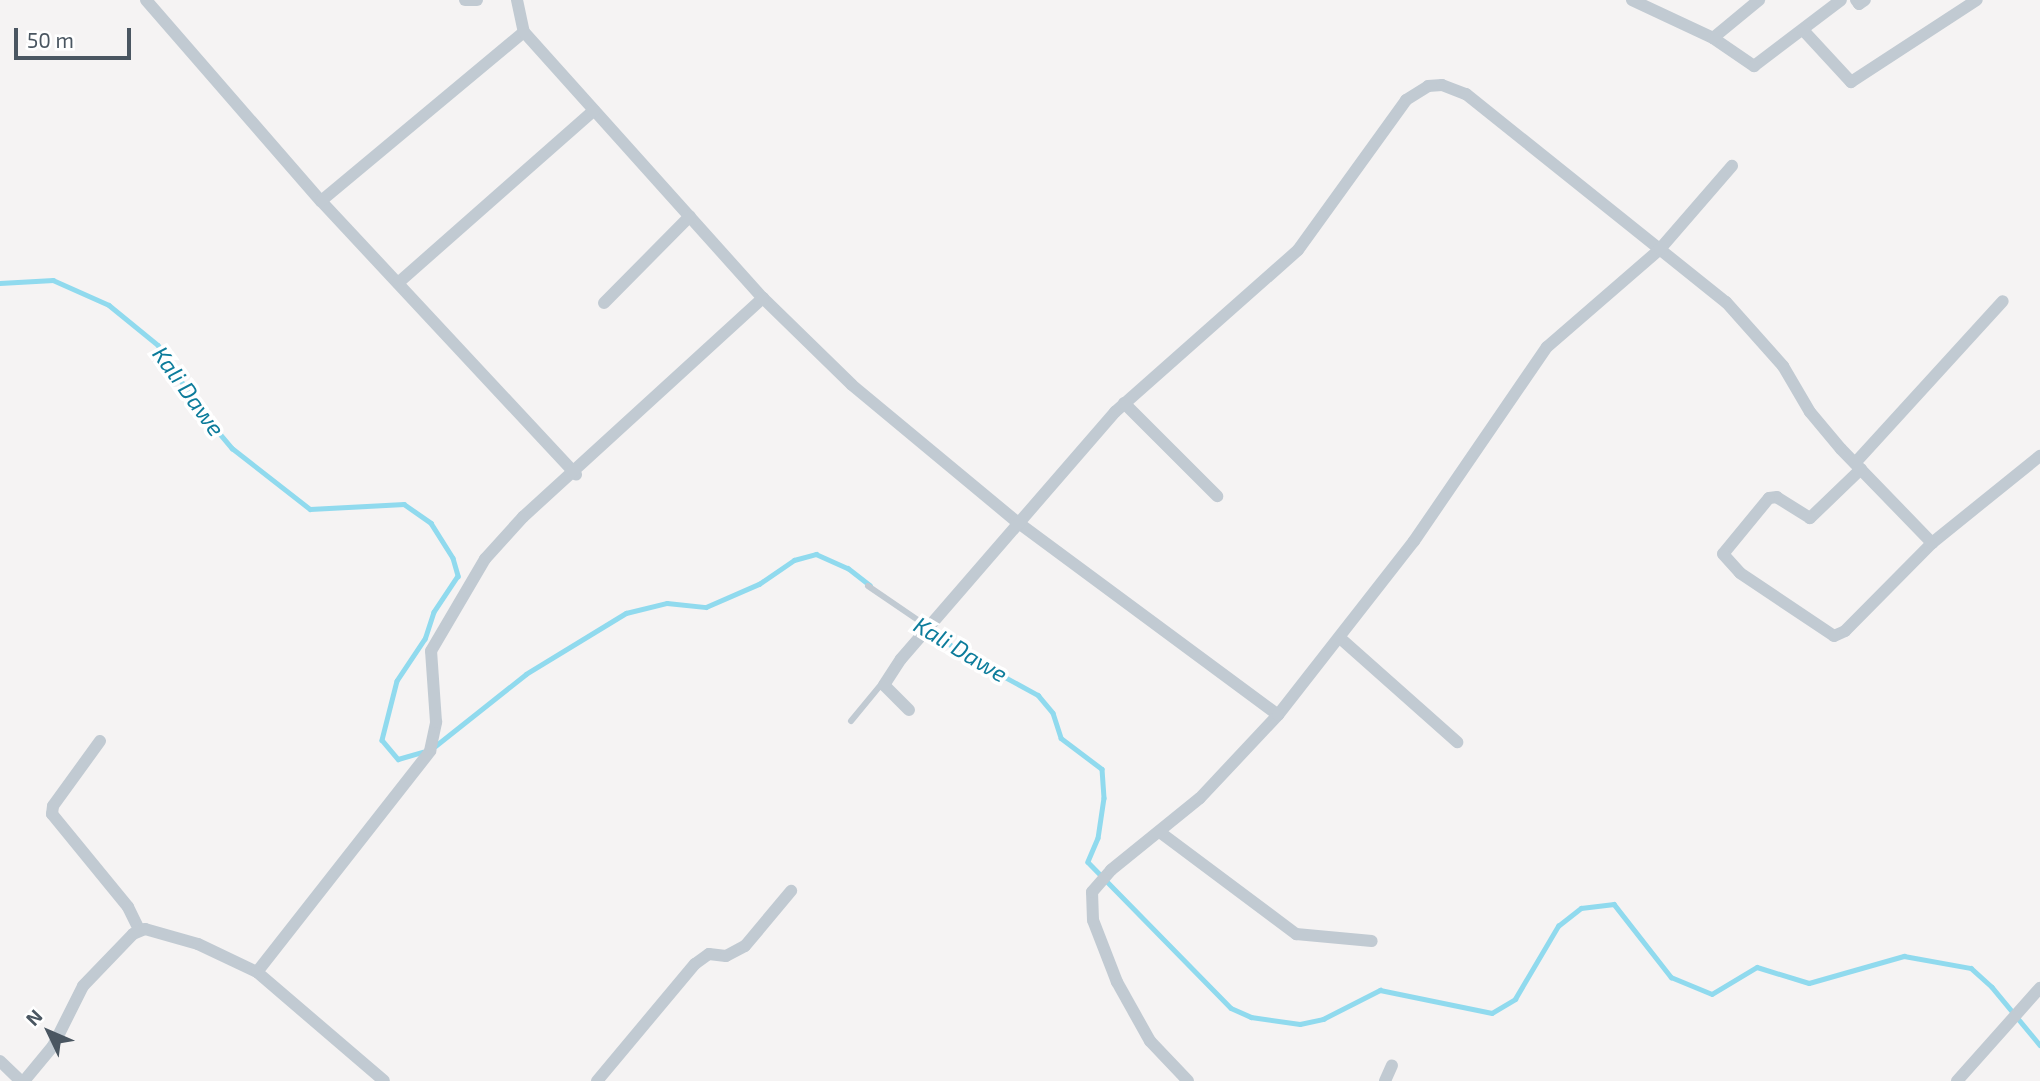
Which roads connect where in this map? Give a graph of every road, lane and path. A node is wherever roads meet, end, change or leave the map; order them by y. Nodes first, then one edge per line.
1 (146, 0) edge
2 (465, 0) edge
3 (477, 0) edge
4 (517, 0) edge
5 (1632, 0) edge
6 (1759, 0) edge
7 (1841, 0) edge
8 (1856, 0) edge
9 (1865, 0) edge
10 (1977, 0) edge
11 (1802, 30) junction
12 (524, 32) junction
13 (1713, 37) junction
14 (594, 110) junction
15 (1732, 166) dead end
16 (321, 201) junction
17 (690, 216) junction
18 (1660, 249) junction
19 (398, 283) junction
20 (763, 298) junction
21 (2003, 301) dead end
22 (604, 303) dead end
23 (1124, 403) junction
24 (2040, 456) edge
25 (1858, 466) junction
26 (576, 474) junction
27 (1217, 496) dead end
28 (1016, 521) junction
29 (1932, 543) junction
30 (867, 586) dead end
31 (928, 627) junction
32 (1340, 638) junction
33 (885, 680) junction
34 (909, 710) dead end
35 (1278, 715) junction
36 (851, 721) dead end
37 (100, 741) dead end
38 (1457, 742) dead end
39 (1161, 833) junction
40 (791, 891) dead end
41 (139, 930) junction
42 (1373, 942) dead end
43 (257, 972) junction
44 (2040, 988) edge
45 (0, 1061) edge
46 (1392, 1065) dead end
47 (22, 1081) edge
48 (384, 1081) edge
49 (597, 1081) edge
50 (1188, 1081) edge
51 (1385, 1081) edge
52 (1957, 1081) edge

1 - 16 street
2 - 3 street
4 - 12 street
5 - 13 street
6 - 13 street
7 - 11 street
8 - 9 street
10 - 11 street
11 - 13 street
12 - 14 street
12 - 16 street
14 - 17 street
14 - 19 street
15 - 18 street
16 - 19 street
17 - 20 street
17 - 22 street
18 - 23 street
18 - 25 street
18 - 32 street
19 - 26 street
20 - 26 street
20 - 28 street
21 - 25 street
23 - 27 street
23 - 28 street
24 - 29 street
25 - 29 street
25 - 29 street
26 - 43 street
28 - 31 street
28 - 35 street
30 - 31 lane
31 - 33 street
32 - 35 street
32 - 38 street
33 - 34 street
33 - 36 lane
35 - 39 street
37 - 41 street
39 - 42 street
39 - 50 street
40 - 49 street
41 - 43 street
41 - 47 street
43 - 48 street
44 - 52 street
45 - 47 street
46 - 51 street

